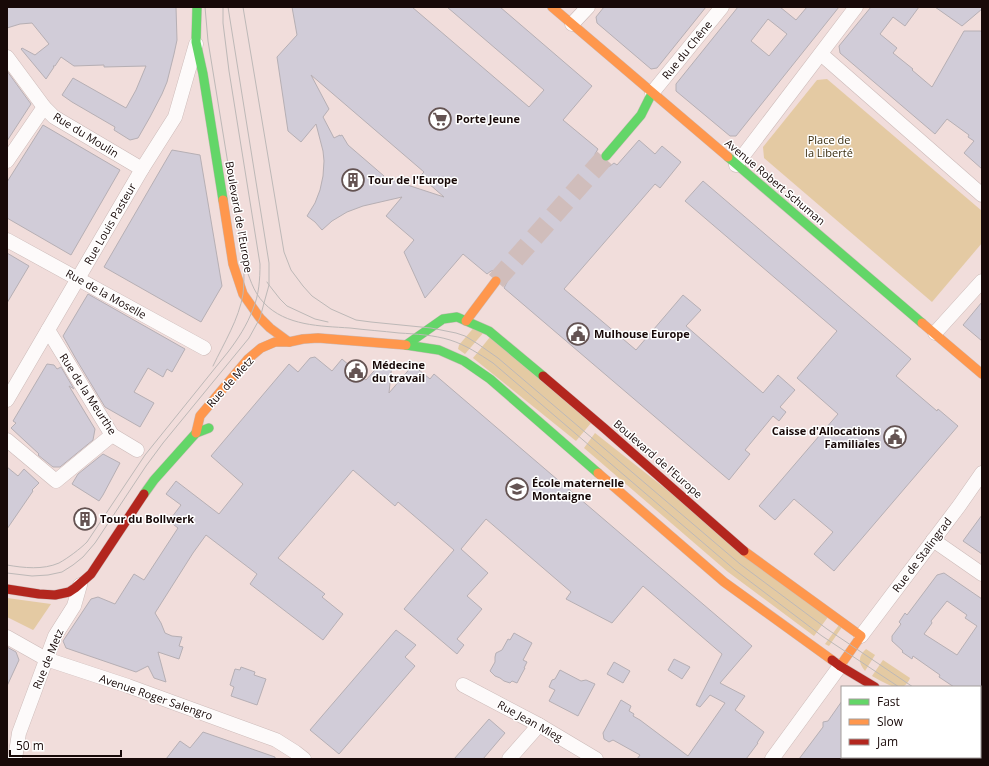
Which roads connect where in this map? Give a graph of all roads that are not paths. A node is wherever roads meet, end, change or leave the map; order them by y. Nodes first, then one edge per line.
1 (196, 7) edge
2 (552, 7) edge
3 (588, 7) edge
4 (722, 7) edge
5 (856, 7) edge
6 (572, 24) junction
7 (196, 42) junction
8 (821, 54) junction
9 (7, 57) edge
10 (652, 93) junction
11 (44, 107) junction
12 (606, 156) tunnel mouth
13 (7, 161) edge
14 (736, 165) junction
15 (142, 169) junction
16 (982, 195) edge
17 (7, 240) edge
18 (78, 279) junction
19 (982, 280) edge
20 (496, 281) tunnel mouth
21 (466, 321) junction
22 (48, 330) junction
23 (935, 333) junction
24 (289, 342) junction
25 (406, 345) junction
26 (204, 348) dead end
27 (279, 351) dead end
28 (982, 374) edge
29 (7, 400) edge
30 (214, 422) dead end
31 (196, 433) junction
32 (112, 435) junction
33 (7, 440) edge
34 (137, 450) dead end
35 (982, 473) edge
36 (933, 540) junction
37 (982, 574) edge
38 (80, 585) junction
39 (7, 589) edge
40 (861, 636) junction
41 (7, 637) edge
42 (46, 659) junction
43 (840, 666) junction
44 (463, 684) dead end
45 (873, 686) edge
46 (539, 726) junction
47 (13, 731) edge
48 (15, 759) edge
49 (304, 759) edge
50 (509, 759) edge
51 (596, 759) edge
52 (772, 759) edge

1 - 7 main road, Boulevard de l'Europe
2 - 6 main road, Avenue Robert Schuman
3 - 6 street
4 - 10 street, Rue du Chêne
5 - 8 street
6 - 10 main road, Avenue Robert Schuman
7 - 15 street, Rue Louis Pasteur
7 - 24 main road, Boulevard de l'Europe
8 - 14 street
8 - 16 street
9 - 11 street, Rue du Moulin
10 - 12 main road
10 - 14 main road, Avenue Robert Schuman
11 - 13 street
11 - 15 street, Rue du Moulin
14 - 23 main road, Avenue Robert Schuman
15 - 18 street, Rue Louis Pasteur
17 - 18 street, Rue de la Moselle
18 - 22 street, Rue Louis Pasteur
18 - 26 street, Rue de la Moselle
19 - 23 street
20 - 21 main road
21 - 25 main road, Boulevard de l'Europe
21 - 40 main road, Boulevard de l'Europe
22 - 29 street, Rue Louis Pasteur
22 - 32 street, Rue de la Meurthe
23 - 28 main road, Avenue Robert Schuman
24 - 25 main road
24 - 27 main road
24 - 31 main road, Rue de Metz
25 - 43 main road
30 - 31 main road, Rue de Metz
31 - 38 main road, Rue de Metz
32 - 33 street
32 - 34 street, Rue de la Meurthe
35 - 36 street, Rue de Stalingrad
36 - 37 street
36 - 40 street, Rue de Stalingrad
38 - 39 main road
38 - 42 street, Rue de Metz
40 - 43 main road
41 - 42 street, Avenue Roger Salengro
42 - 47 street, Rue de Metz
42 - 49 street, Avenue Roger Salengro
43 - 45 main road
43 - 52 street
44 - 46 street, Rue Jean Mieg
46 - 50 street
46 - 51 street, Rue Jean Mieg
47 - 48 street, Rue de Metz

